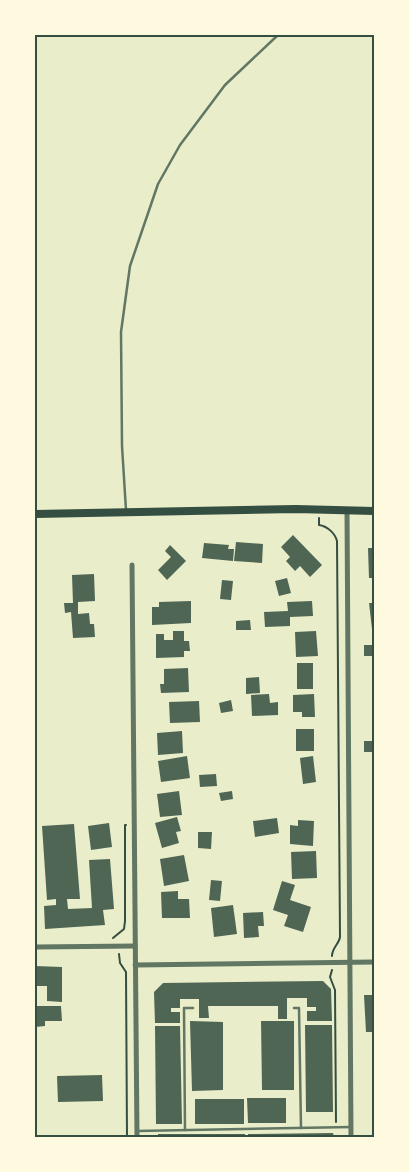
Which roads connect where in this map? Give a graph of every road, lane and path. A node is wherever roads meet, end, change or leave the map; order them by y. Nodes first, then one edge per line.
1 (278, 35) edge
2 (374, 511) edge
3 (126, 512) junction
4 (347, 512) junction
5 (35, 514) edge
6 (319, 524) dead end
7 (132, 564) dead end
8 (125, 825) dead end
9 (107, 939) dead end
10 (135, 946) junction
11 (35, 947) edge
12 (332, 954) dead end
13 (120, 957) dead end
14 (350, 962) junction
15 (374, 962) edge
16 (135, 965) junction
17 (332, 972) dead end
18 (193, 1008) dead end
19 (294, 1008) dead end
20 (336, 1127) junction
21 (351, 1127) junction
22 (300, 1128) junction
23 (185, 1130) junction
24 (137, 1134) edge
25 (127, 1137) edge
26 (351, 1137) edge

1 - 3 lane
2 - 4 highway
3 - 4 highway
3 - 5 highway
4 - 14 street
6 - 12 path
7 - 10 street
8 - 9 path
10 - 11 street
10 - 16 street
13 - 25 path
14 - 15 street
14 - 16 street
14 - 21 street
16 - 24 street
17 - 20 path
18 - 23 lane
19 - 22 lane
20 - 21 lane
20 - 22 lane
21 - 26 street
22 - 23 lane
23 - 24 lane

